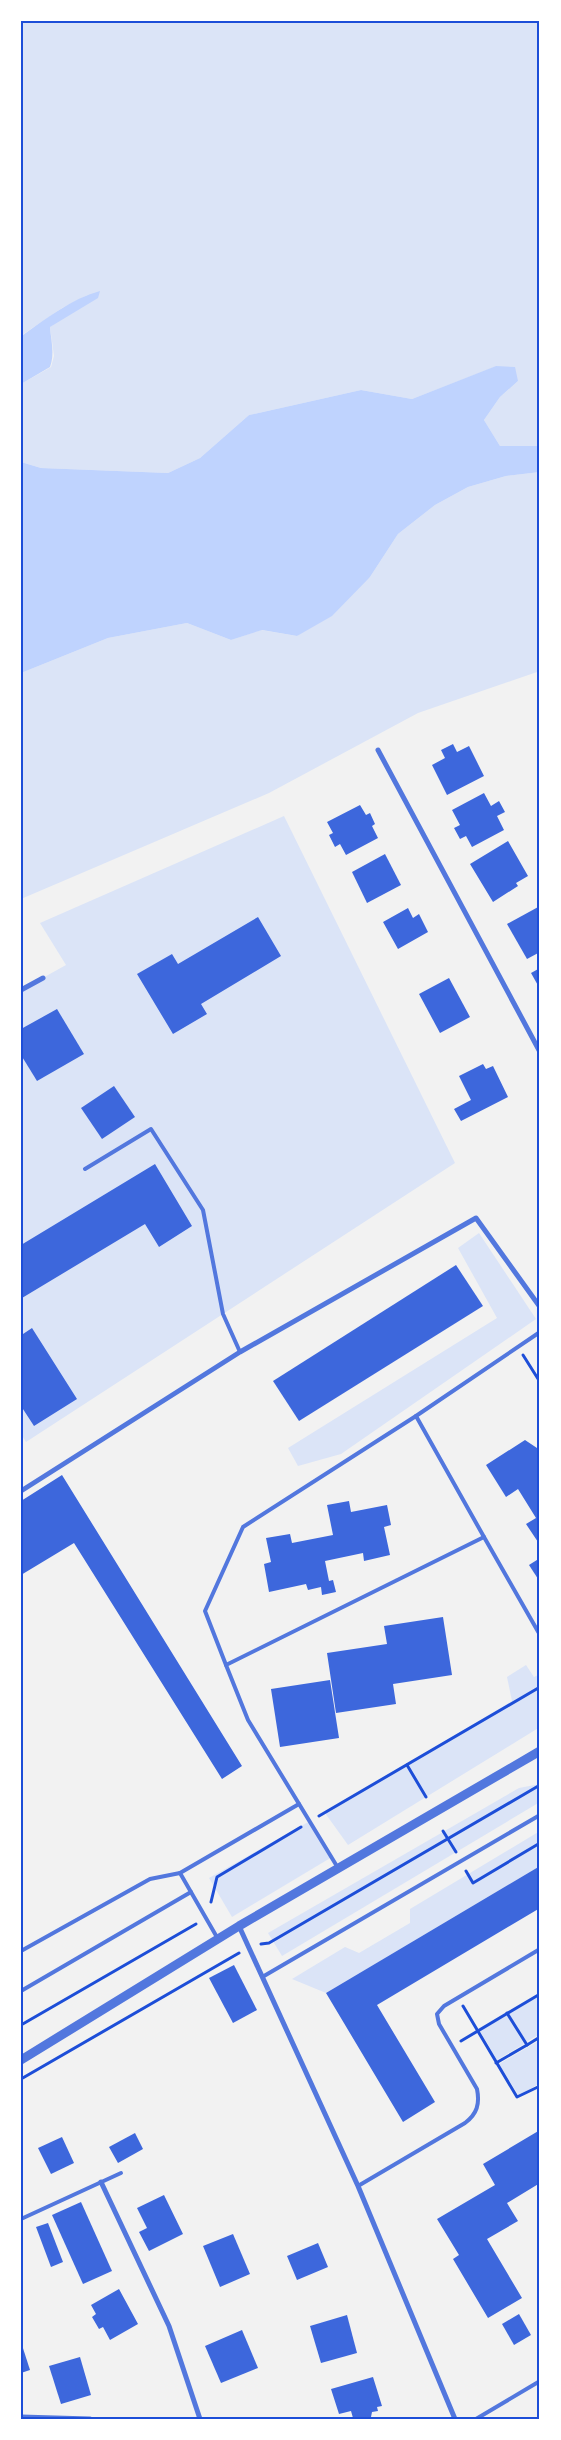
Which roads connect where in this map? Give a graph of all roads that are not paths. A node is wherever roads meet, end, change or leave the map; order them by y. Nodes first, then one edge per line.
1 (378, 750) dead end
2 (43, 978) dead end
3 (21, 990) edge
4 (540, 1052) edge
5 (84, 1169) dead end
6 (540, 1307) edge
7 (540, 1332) edge
8 (240, 1352) junction
9 (416, 1416) junction
10 (21, 1491) edge
11 (484, 1537) junction
12 (540, 1635) edge
13 (226, 1665) junction
14 (540, 1751) edge
15 (299, 1804) junction
16 (540, 1814) edge
17 (339, 1869) junction
18 (180, 1873) junction
19 (191, 1892) junction
20 (239, 1926) junction
21 (218, 1939) junction
22 (540, 1949) edge
23 (21, 1951) edge
24 (264, 1976) junction
25 (21, 1991) edge
26 (23, 2056) edge
27 (121, 2173) dead end
28 (101, 2182) junction
29 (358, 2186) junction
30 (21, 2219) edge
31 (540, 2233) edge
32 (540, 2246) edge
33 (540, 2382) edge
34 (21, 2417) edge
35 (90, 2419) edge
36 (200, 2419) edge
37 (455, 2419) edge
38 (476, 2419) edge

1 - 4 street
2 - 3 street
5 - 8 lane
6 - 8 street
7 - 9 lane
8 - 10 street
9 - 11 lane
9 - 13 lane
11 - 12 lane
11 - 13 lane
13 - 15 lane
14 - 17 street
15 - 17 lane
15 - 18 lane
16 - 24 lane
17 - 20 street
18 - 19 lane
18 - 23 lane
19 - 21 lane
19 - 25 lane
20 - 21 street
20 - 24 street
21 - 26 street
22 - 29 lane
24 - 29 street
27 - 28 lane
28 - 30 lane
28 - 36 street
29 - 37 street
31 - 32 lane
33 - 38 lane
34 - 35 street

